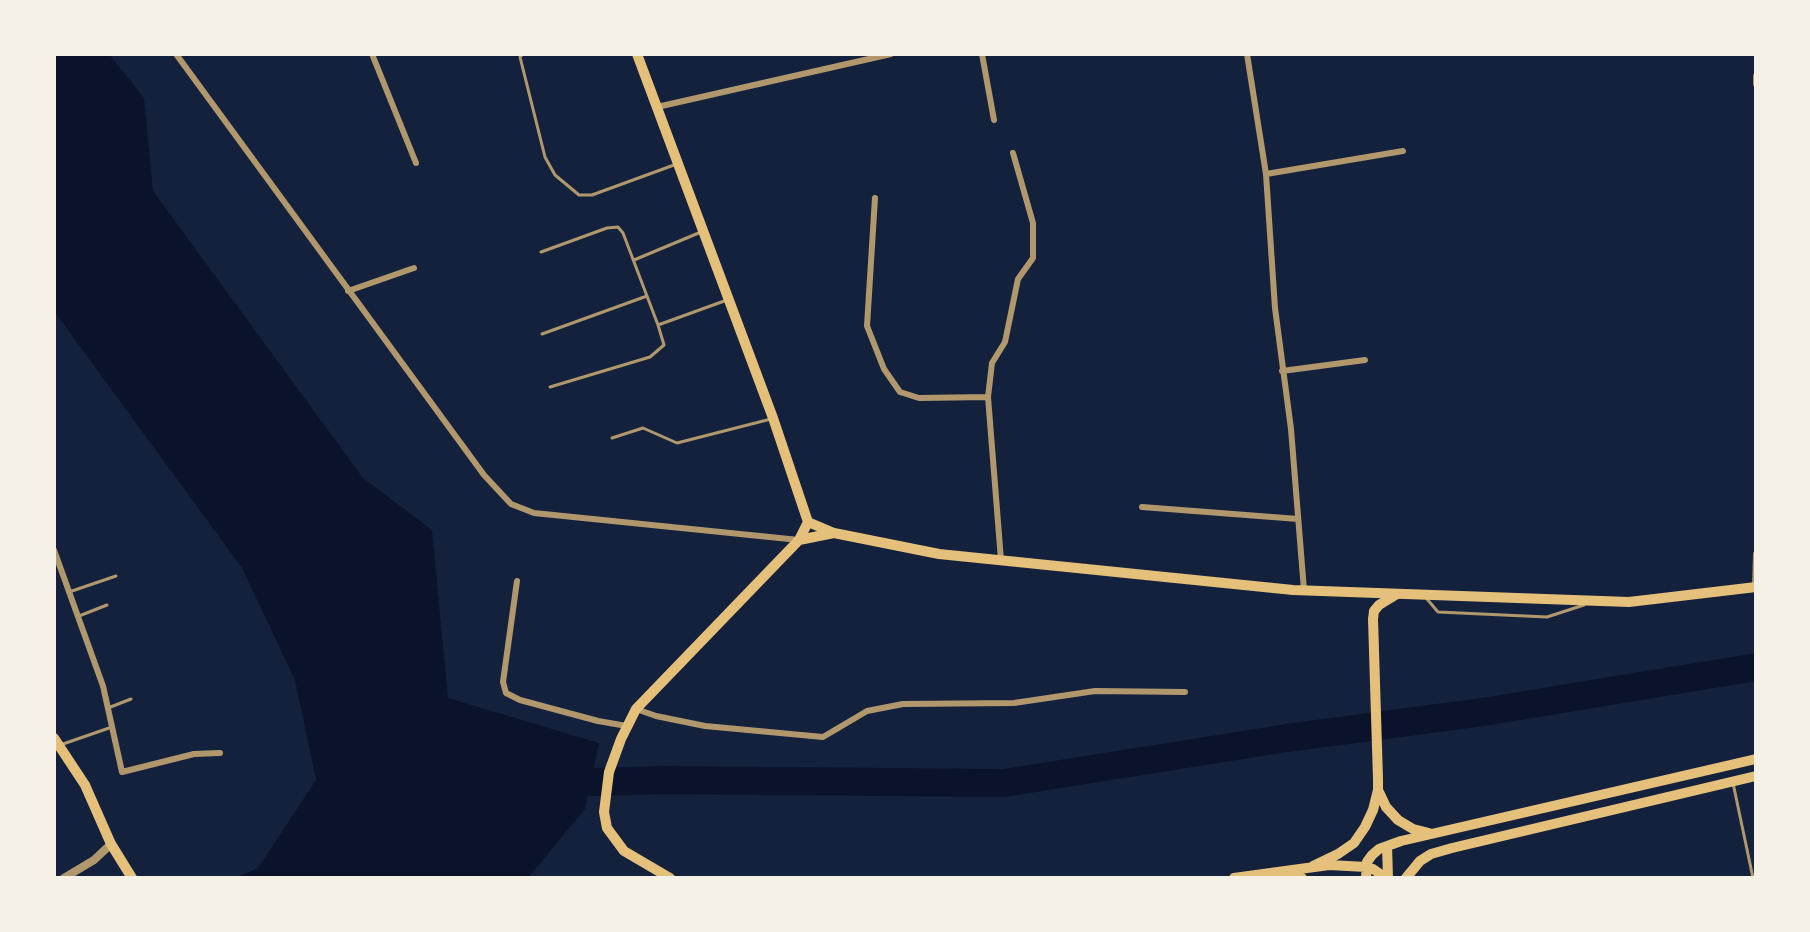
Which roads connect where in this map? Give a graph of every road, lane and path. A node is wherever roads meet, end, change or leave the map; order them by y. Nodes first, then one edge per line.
1 (176, 54) edge
2 (372, 54) edge
3 (523, 54) edge
4 (637, 54) edge
5 (891, 54) edge
6 (982, 54) edge
7 (1247, 54) edge
8 (1756, 76) edge
9 (1756, 84) edge
10 (657, 107) junction
11 (994, 120) dead end
12 (1403, 151) dead end
13 (1012, 153) dead end
14 (416, 163) dead end
15 (678, 163) junction
16 (1266, 174) junction
17 (875, 198) dead end
18 (704, 231) junction
19 (541, 252) dead end
20 (634, 260) junction
21 (414, 268) dead end
22 (348, 291) junction
23 (647, 296) junction
24 (728, 299) junction
25 (658, 325) junction
26 (542, 334) dead end
27 (1365, 360) dead end
28 (1282, 371) junction
29 (550, 387) dead end
30 (988, 398) junction
31 (773, 418) junction
32 (612, 438) dead end
33 (1142, 507) dead end
34 (1298, 519) junction
35 (808, 522) junction
36 (834, 533) junction
37 (799, 540) junction
38 (54, 550) edge
39 (1756, 554) edge
40 (1000, 561) junction
41 (116, 576) dead end
42 (517, 581) dead end
43 (1755, 587) edge
44 (1304, 590) junction
45 (69, 592) junction
46 (1397, 594) junction
47 (1424, 595) junction
48 (1594, 602) junction
49 (107, 605) dead end
50 (78, 616) junction
51 (1185, 692) dead end
52 (131, 699) dead end
53 (108, 708) junction
54 (636, 709) junction
55 (627, 726) junction
56 (112, 727) junction
57 (56, 741) edge
58 (220, 753) dead end
59 (1756, 759) edge
60 (1756, 776) edge
61 (1732, 782) junction
62 (1378, 784) junction
63 (1430, 833) junction
64 (111, 844) junction
65 (1387, 846) junction
66 (1313, 866) junction
67 (1276, 872) junction
68 (1366, 872) edge
69 (130, 875) edge
70 (64, 878) edge
71 (670, 878) edge
72 (1234, 878) edge
73 (1302, 878) edge
74 (1387, 878) edge
75 (1406, 878) edge
76 (1753, 878) edge

1 - 22 street
2 - 14 street
3 - 15 lane
4 - 10 main road
5 - 10 street
6 - 11 street
7 - 16 street
8 - 9 street
10 - 15 main road
12 - 16 street
13 - 30 street
15 - 18 main road
16 - 28 street
17 - 30 street
18 - 20 lane
18 - 24 main road
19 - 20 lane
20 - 23 lane
21 - 22 street
22 - 37 street
23 - 25 lane
23 - 26 lane
24 - 25 lane
24 - 31 main road
25 - 29 lane
27 - 28 street
28 - 34 street
30 - 40 street
31 - 32 lane
31 - 35 main road
33 - 34 street
34 - 44 street
35 - 36 main road
35 - 37 main road
36 - 37 main road
36 - 40 main road
37 - 54 main road
38 - 45 street
39 - 43 street
40 - 44 main road
41 - 45 lane
42 - 55 street
43 - 48 main road
44 - 46 main road
45 - 50 street
46 - 47 main road
46 - 62 main road
47 - 48 main road
47 - 48 lane
49 - 50 lane
50 - 53 street
51 - 54 street
52 - 53 lane
53 - 56 street
54 - 55 main road
55 - 71 main road
56 - 57 lane
56 - 58 street
57 - 64 main road
59 - 63 main road
60 - 61 main road
61 - 75 main road
61 - 76 lane
62 - 63 main road
62 - 66 main road
63 - 65 main road
64 - 69 main road
64 - 70 street
65 - 68 main road
65 - 74 main road
66 - 67 main road
66 - 68 main road
67 - 72 main road
67 - 73 main road
68 - 74 main road

